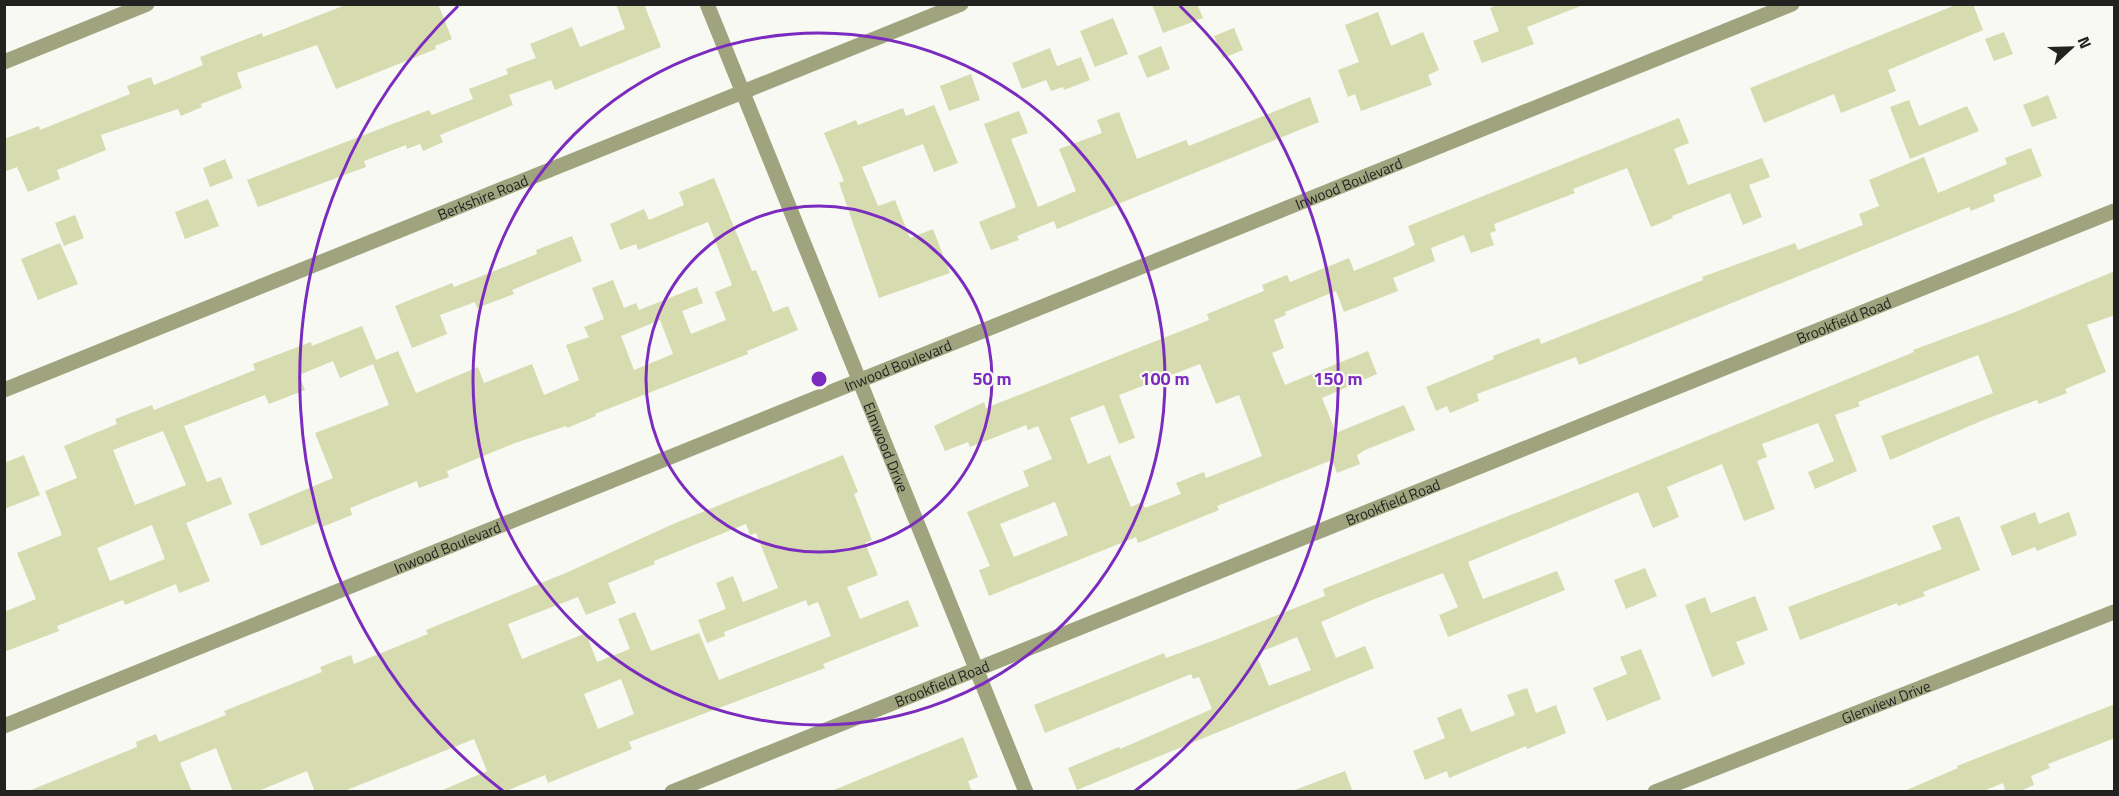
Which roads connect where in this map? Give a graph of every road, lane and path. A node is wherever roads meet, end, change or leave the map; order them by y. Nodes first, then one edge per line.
1 (147, 4) edge
2 (707, 4) edge
3 (961, 4) edge
4 (1792, 4) edge
5 (4, 62) edge
6 (744, 92) junction
7 (2115, 211) edge
8 (862, 382) junction
9 (4, 390) edge
10 (2115, 612) edge
11 (977, 668) junction
12 (4, 726) edge
13 (672, 792) edge
14 (1026, 792) edge
15 (1655, 792) edge

1 - 5 street
2 - 6 street, Elmwood Drive
3 - 6 street, Berkshire Road
4 - 8 street, Inwood Boulevard
6 - 8 street, Elmwood Drive
6 - 9 street, Berkshire Road
7 - 11 street, Brookfield Road
8 - 11 street, Elmwood Drive
8 - 12 street, Inwood Boulevard
10 - 15 street, Glenview Drive
11 - 13 street, Brookfield Road
11 - 14 street, Elmwood Drive

